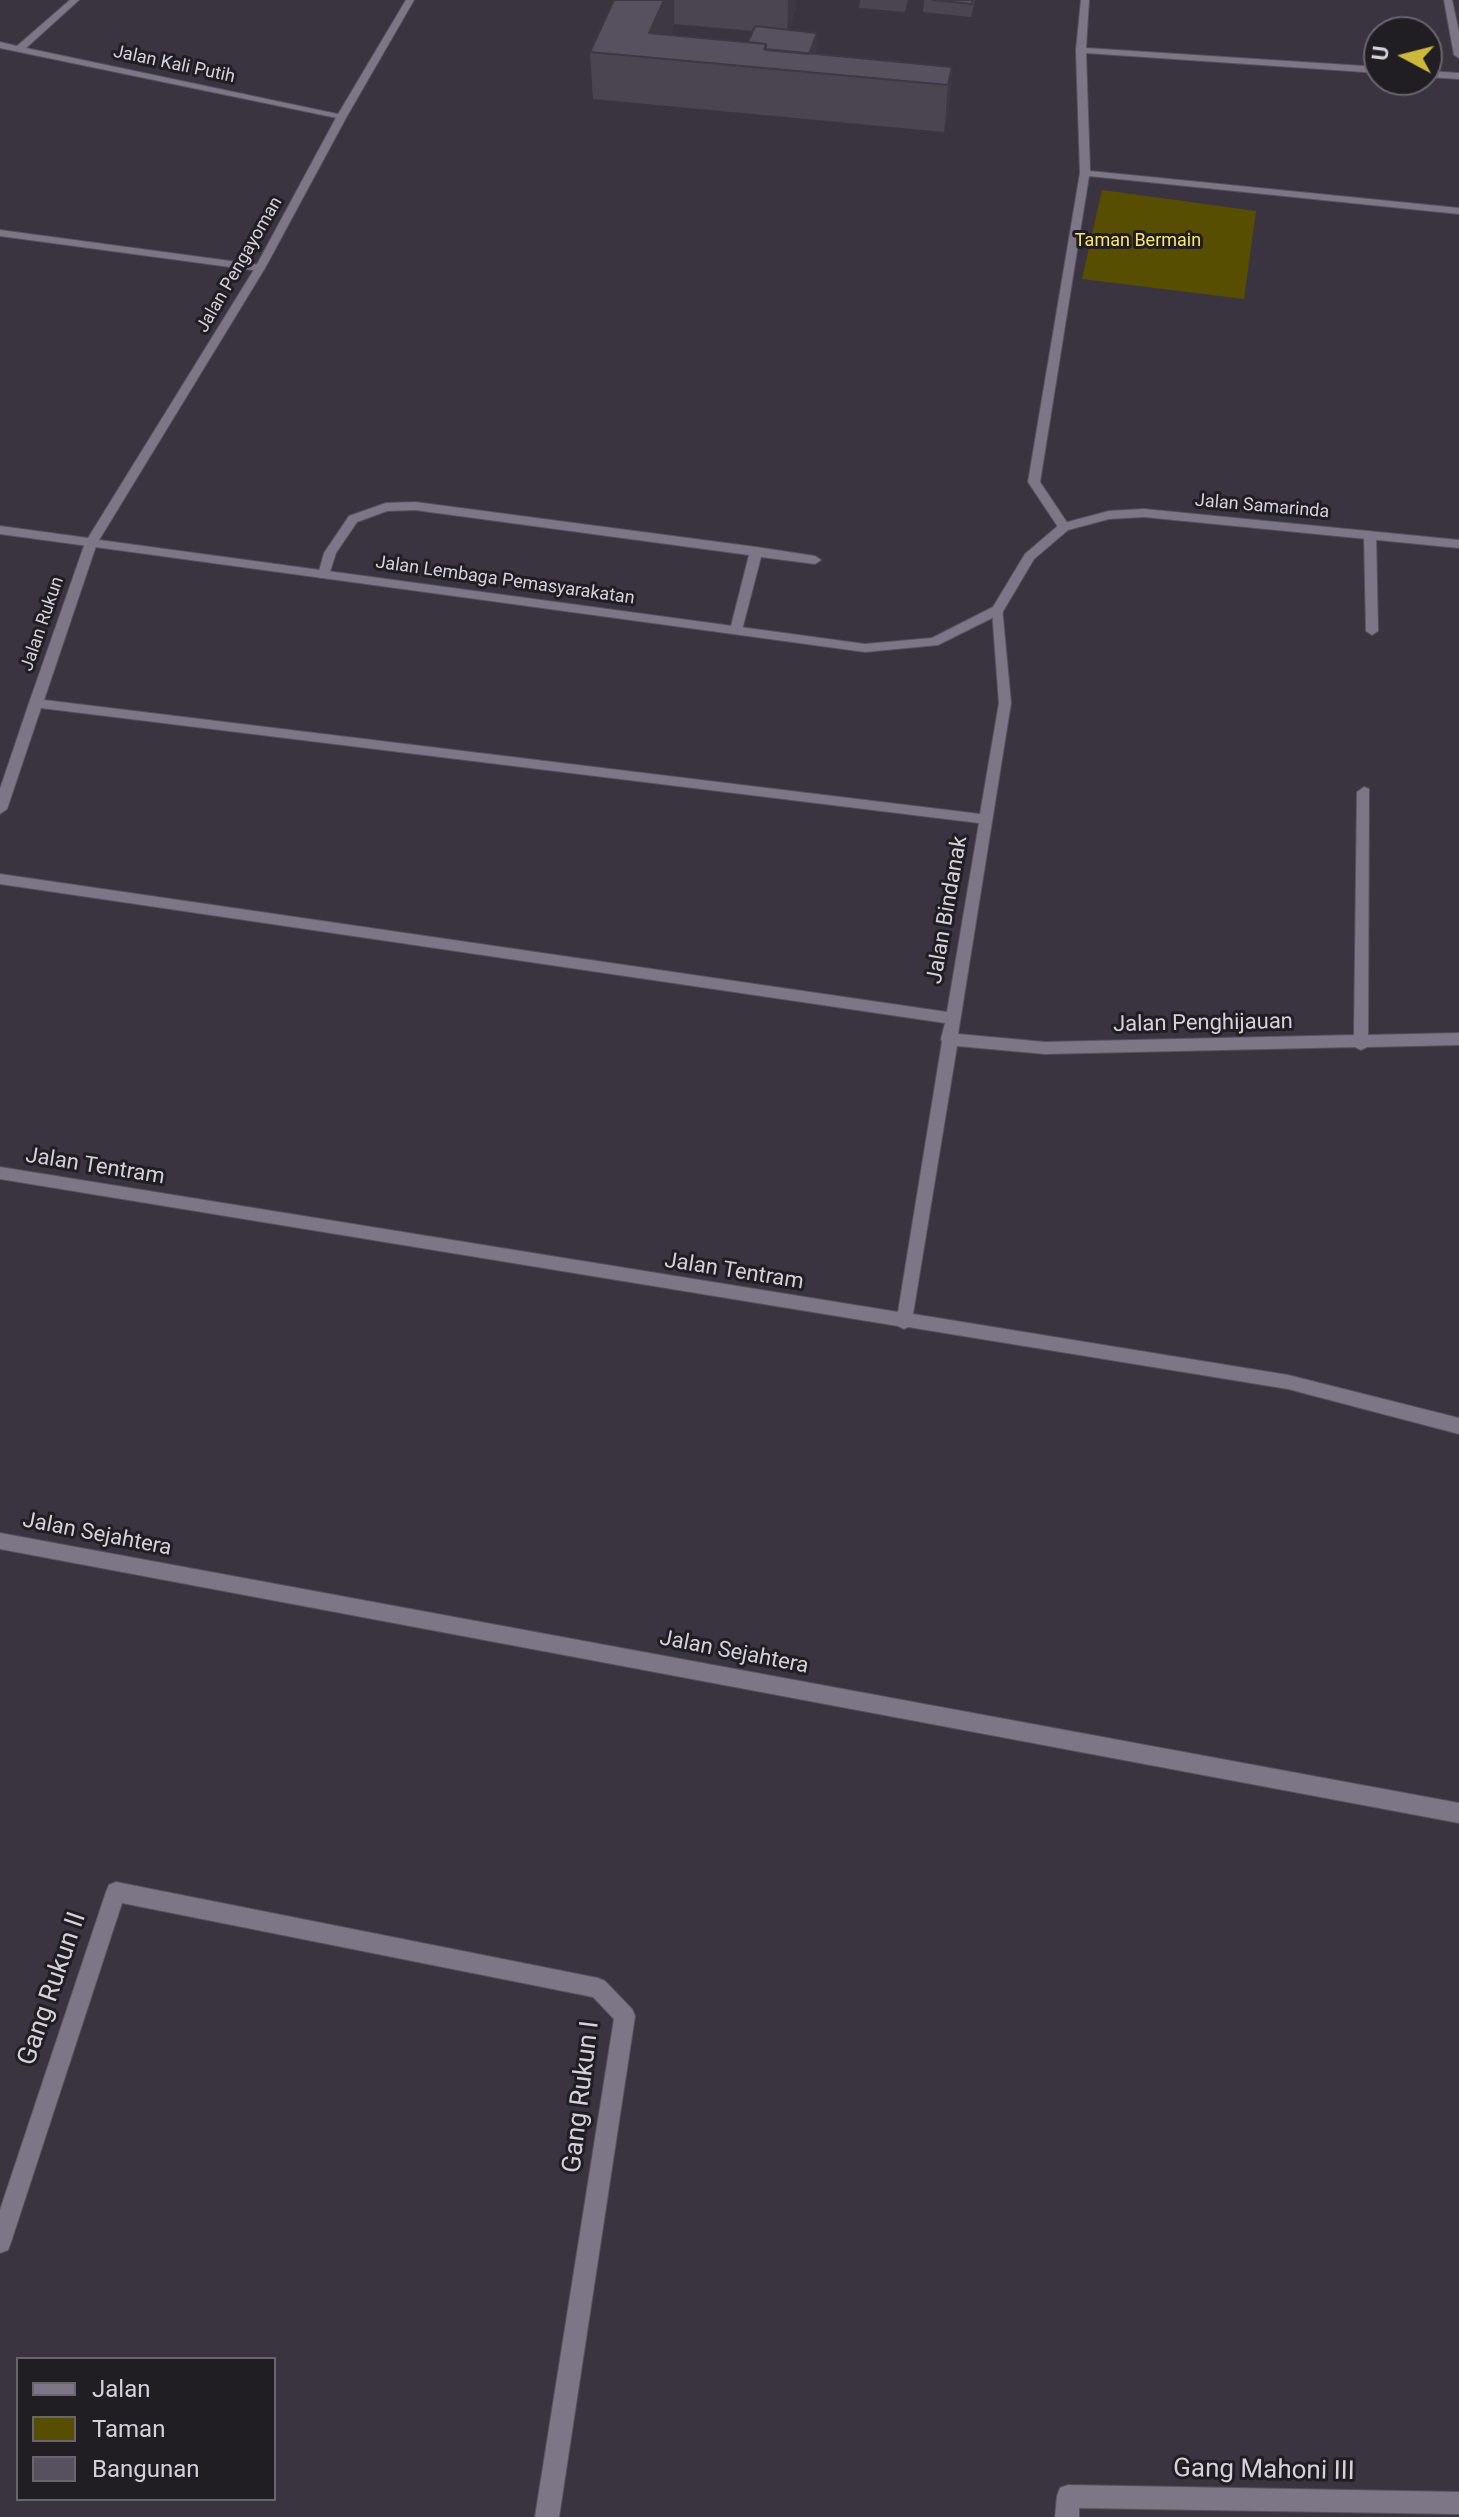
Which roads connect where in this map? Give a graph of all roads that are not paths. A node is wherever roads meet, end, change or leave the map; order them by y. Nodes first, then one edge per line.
1 (75, 0) edge
2 (410, 0) edge
3 (1085, 0) edge
4 (1448, 0) edge
5 (0, 45) edge
6 (19, 49) junction
7 (1081, 50) junction
8 (1459, 55) edge
9 (1363, 69) edge
10 (342, 116) junction
11 (1085, 173) junction
12 (1459, 211) edge
13 (0, 233) edge
14 (260, 268) junction
15 (1064, 527) junction
16 (0, 530) edge
17 (1370, 535) junction
18 (91, 543) junction
19 (1459, 544) edge
20 (756, 551) junction
21 (815, 560) dead end
22 (324, 575) junction
23 (998, 610) junction
24 (736, 630) junction
25 (1372, 631) dead end
26 (35, 703) junction
27 (1364, 792) dead end
28 (0, 809) edge
29 (985, 819) junction
30 (0, 879) edge
31 (951, 1018) junction
32 (948, 1039) junction
33 (1459, 1039) edge
34 (1361, 1044) junction
35 (0, 1173) edge
36 (904, 1322) junction
37 (1459, 1426) edge
38 (0, 1541) edge
39 (1459, 1813) edge
40 (116, 1892) joint
41 (0, 2242) edge
42 (1459, 2503) edge
43 (1067, 2506) edge
44 (547, 2517) edge

1 - 6 street
2 - 10 street, Jalan Pengayoman
3 - 7 street
4 - 8 street
5 - 6 street, Jalan Kali Putih
6 - 10 street, Jalan Kali Putih
7 - 9 street
7 - 11 street
10 - 14 street, Jalan Pengayoman
11 - 12 street
11 - 15 street
13 - 14 street
14 - 18 street, Jalan Pengayoman
15 - 17 street, Jalan Samarinda
15 - 23 street
16 - 18 street, Jalan Lembaga Pemasyarakatan
17 - 19 street, Jalan Samarinda
17 - 25 street
18 - 22 street, Jalan Lembaga Pemasyarakatan
18 - 26 street, Jalan Rukun
20 - 21 street
20 - 22 street
20 - 24 street
22 - 24 street, Jalan Lembaga Pemasyarakatan
23 - 24 street, Jalan Lembaga Pemasyarakatan
23 - 29 street, Jalan Bindanak
26 - 28 street, Jalan Rukun
26 - 29 street
27 - 34 street
29 - 31 street, Jalan Bindanak
30 - 31 street
31 - 32 street, Jalan Bindanak
32 - 34 street, Jalan Penghijauan
32 - 36 street, Jalan Bindanak
33 - 34 street, Jalan Penghijauan
35 - 36 street, Jalan Tentram
36 - 37 street, Jalan Tentram
38 - 39 street, Jalan Sejahtera
40 - 41 street, Gang Rukun II
40 - 44 street, Gang Rukun I
42 - 43 street, Gang Mahoni III

